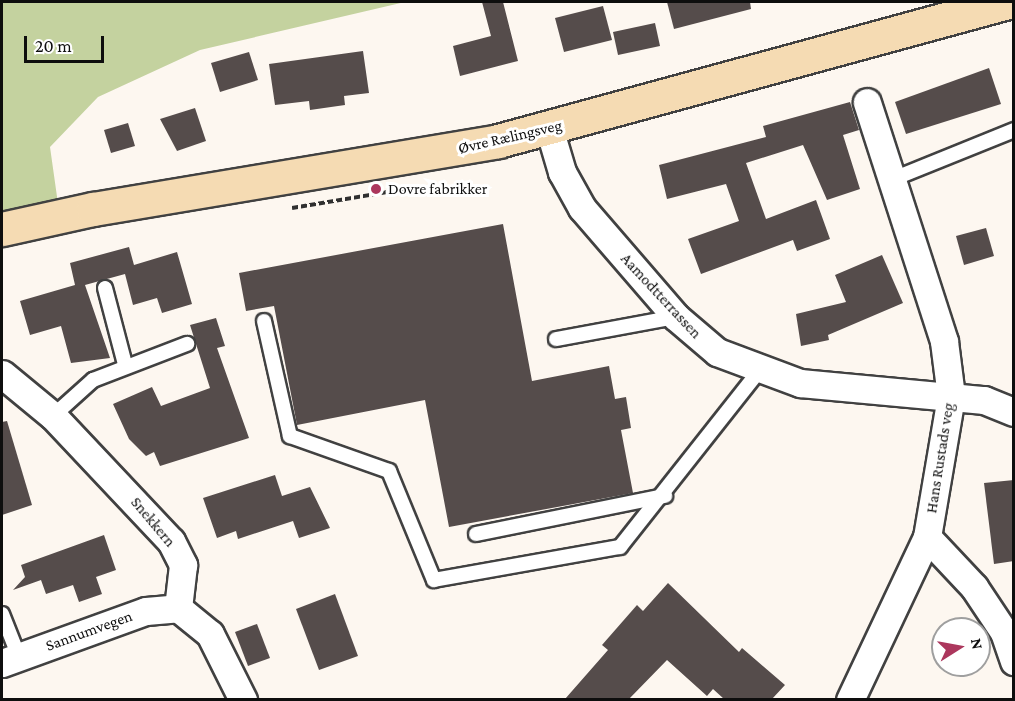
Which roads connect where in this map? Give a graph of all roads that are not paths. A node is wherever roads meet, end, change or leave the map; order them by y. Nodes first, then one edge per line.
1 (1008, 2) edge
2 (867, 102) dead end
3 (549, 128) junction
4 (1014, 130) edge
5 (893, 179) junction
6 (2, 229) edge
7 (105, 288) dead end
8 (676, 317) junction
9 (264, 321) dead end
10 (556, 339) dead end
11 (187, 344) dead end
12 (125, 364) junction
13 (759, 371) junction
14 (2, 374) edge
15 (951, 396) junction
16 (1014, 412) edge
17 (53, 416) junction
18 (665, 496) junction
19 (476, 534) dead end
20 (927, 537) junction
21 (178, 608) junction
22 (2, 614) edge
23 (10, 660) edge
24 (1014, 661) edge
25 (243, 699) edge
26 (850, 699) edge

1 - 3 main road, Øvre Rælingsveg
2 - 5 street, Hans Rustads veg
3 - 6 main road, Øvre Rælingsveg
3 - 8 street, Aamodtterrassen
4 - 5 lane
5 - 15 street, Hans Rustads veg
7 - 12 lane
8 - 10 lane
8 - 13 street, Aamodtterrassen
9 - 18 lane
11 - 12 lane
12 - 17 lane
13 - 15 street, Aamodtterrassen
13 - 18 lane
14 - 17 street, Snekkern
15 - 16 street, Aamodtterrassen
15 - 20 street, Hans Rustads veg
17 - 21 street, Snekkern
18 - 19 lane
20 - 24 street
20 - 26 street, Hans Rustads veg
21 - 23 street, Sannumvegen
21 - 25 street
22 - 23 lane

